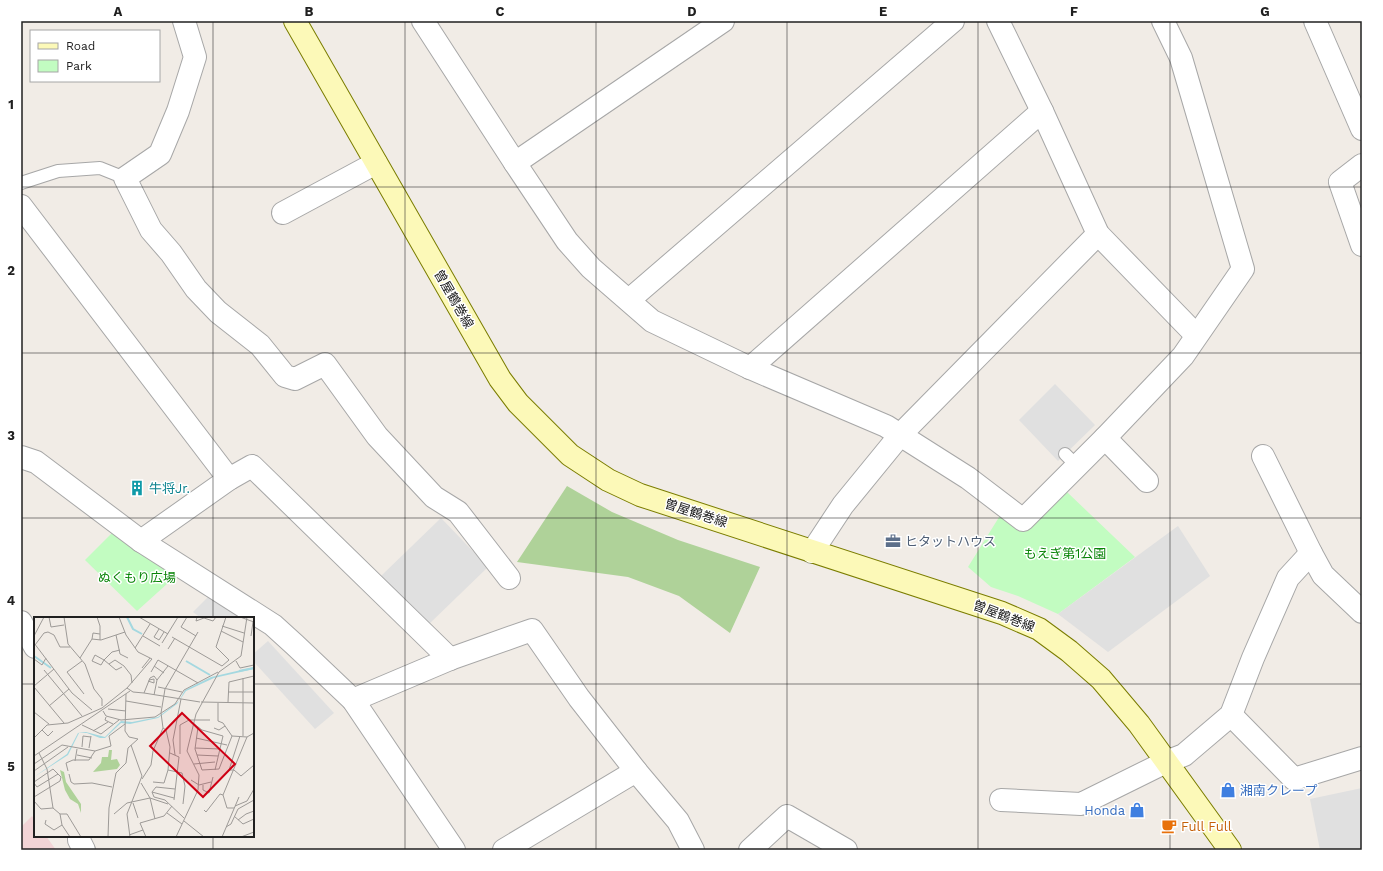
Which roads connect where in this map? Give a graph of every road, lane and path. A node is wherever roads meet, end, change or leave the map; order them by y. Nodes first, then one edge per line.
1 (184, 21) edge
2 (295, 21) edge
3 (423, 21) edge
4 (723, 21) edge
5 (953, 21) edge
6 (998, 21) edge
7 (1163, 21) edge
8 (1315, 21) edge
9 (1042, 111) junction
10 (1362, 129) edge
11 (376, 163) junction
12 (514, 163) junction
13 (1362, 165) edge
14 (125, 178) junction
15 (21, 183) edge
16 (21, 206) edge
17 (283, 213) dead end
18 (1098, 234) junction
19 (1362, 245) edge
20 (629, 300) junction
21 (1196, 336) junction
22 (750, 368) junction
23 (901, 434) junction
24 (1105, 438) junction
25 (1263, 456) dead end
26 (21, 457) edge
27 (229, 479) junction
28 (1147, 481) dead end
29 (141, 541) junction
30 (812, 552) junction
31 (1311, 553) junction
32 (509, 578) dead end
33 (1362, 612) edge
34 (21, 622) edge
35 (34, 645) edge
36 (450, 659) junction
37 (353, 700) junction
38 (1231, 715) junction
39 (1362, 758) edge
40 (1166, 762) junction
41 (636, 771) junction
42 (1001, 800) dead end
43 (79, 837) edge
44 (1223, 848) edge
45 (84, 850) edge
46 (454, 850) edge
47 (504, 850) edge
48 (693, 850) edge
49 (750, 850) edge
50 (846, 850) edge

1 - 14 street
2 - 11 main road, 曽屋鶴巻線
3 - 12 street
4 - 12 street
5 - 20 street
6 - 9 street
7 - 21 street
8 - 10 street
9 - 18 street
9 - 22 street
11 - 17 street
11 - 30 main road, 曽屋鶴巻線
12 - 20 street
13 - 19 street
14 - 15 lane
14 - 32 street
16 - 27 street
18 - 21 street
18 - 23 street
20 - 22 street
21 - 24 street
22 - 23 street
23 - 24 street
23 - 30 street
24 - 28 street
25 - 31 street
26 - 29 street
27 - 29 street
27 - 36 street
29 - 37 street
30 - 40 main road, 曽屋鶴巻線
31 - 33 street
31 - 38 street
34 - 35 street
36 - 37 street
36 - 41 street
37 - 46 street
38 - 39 street
38 - 40 street
40 - 42 street
40 - 44 main road, 曽屋鶴巻線
41 - 47 street
41 - 48 street
43 - 45 street
49 - 50 street

